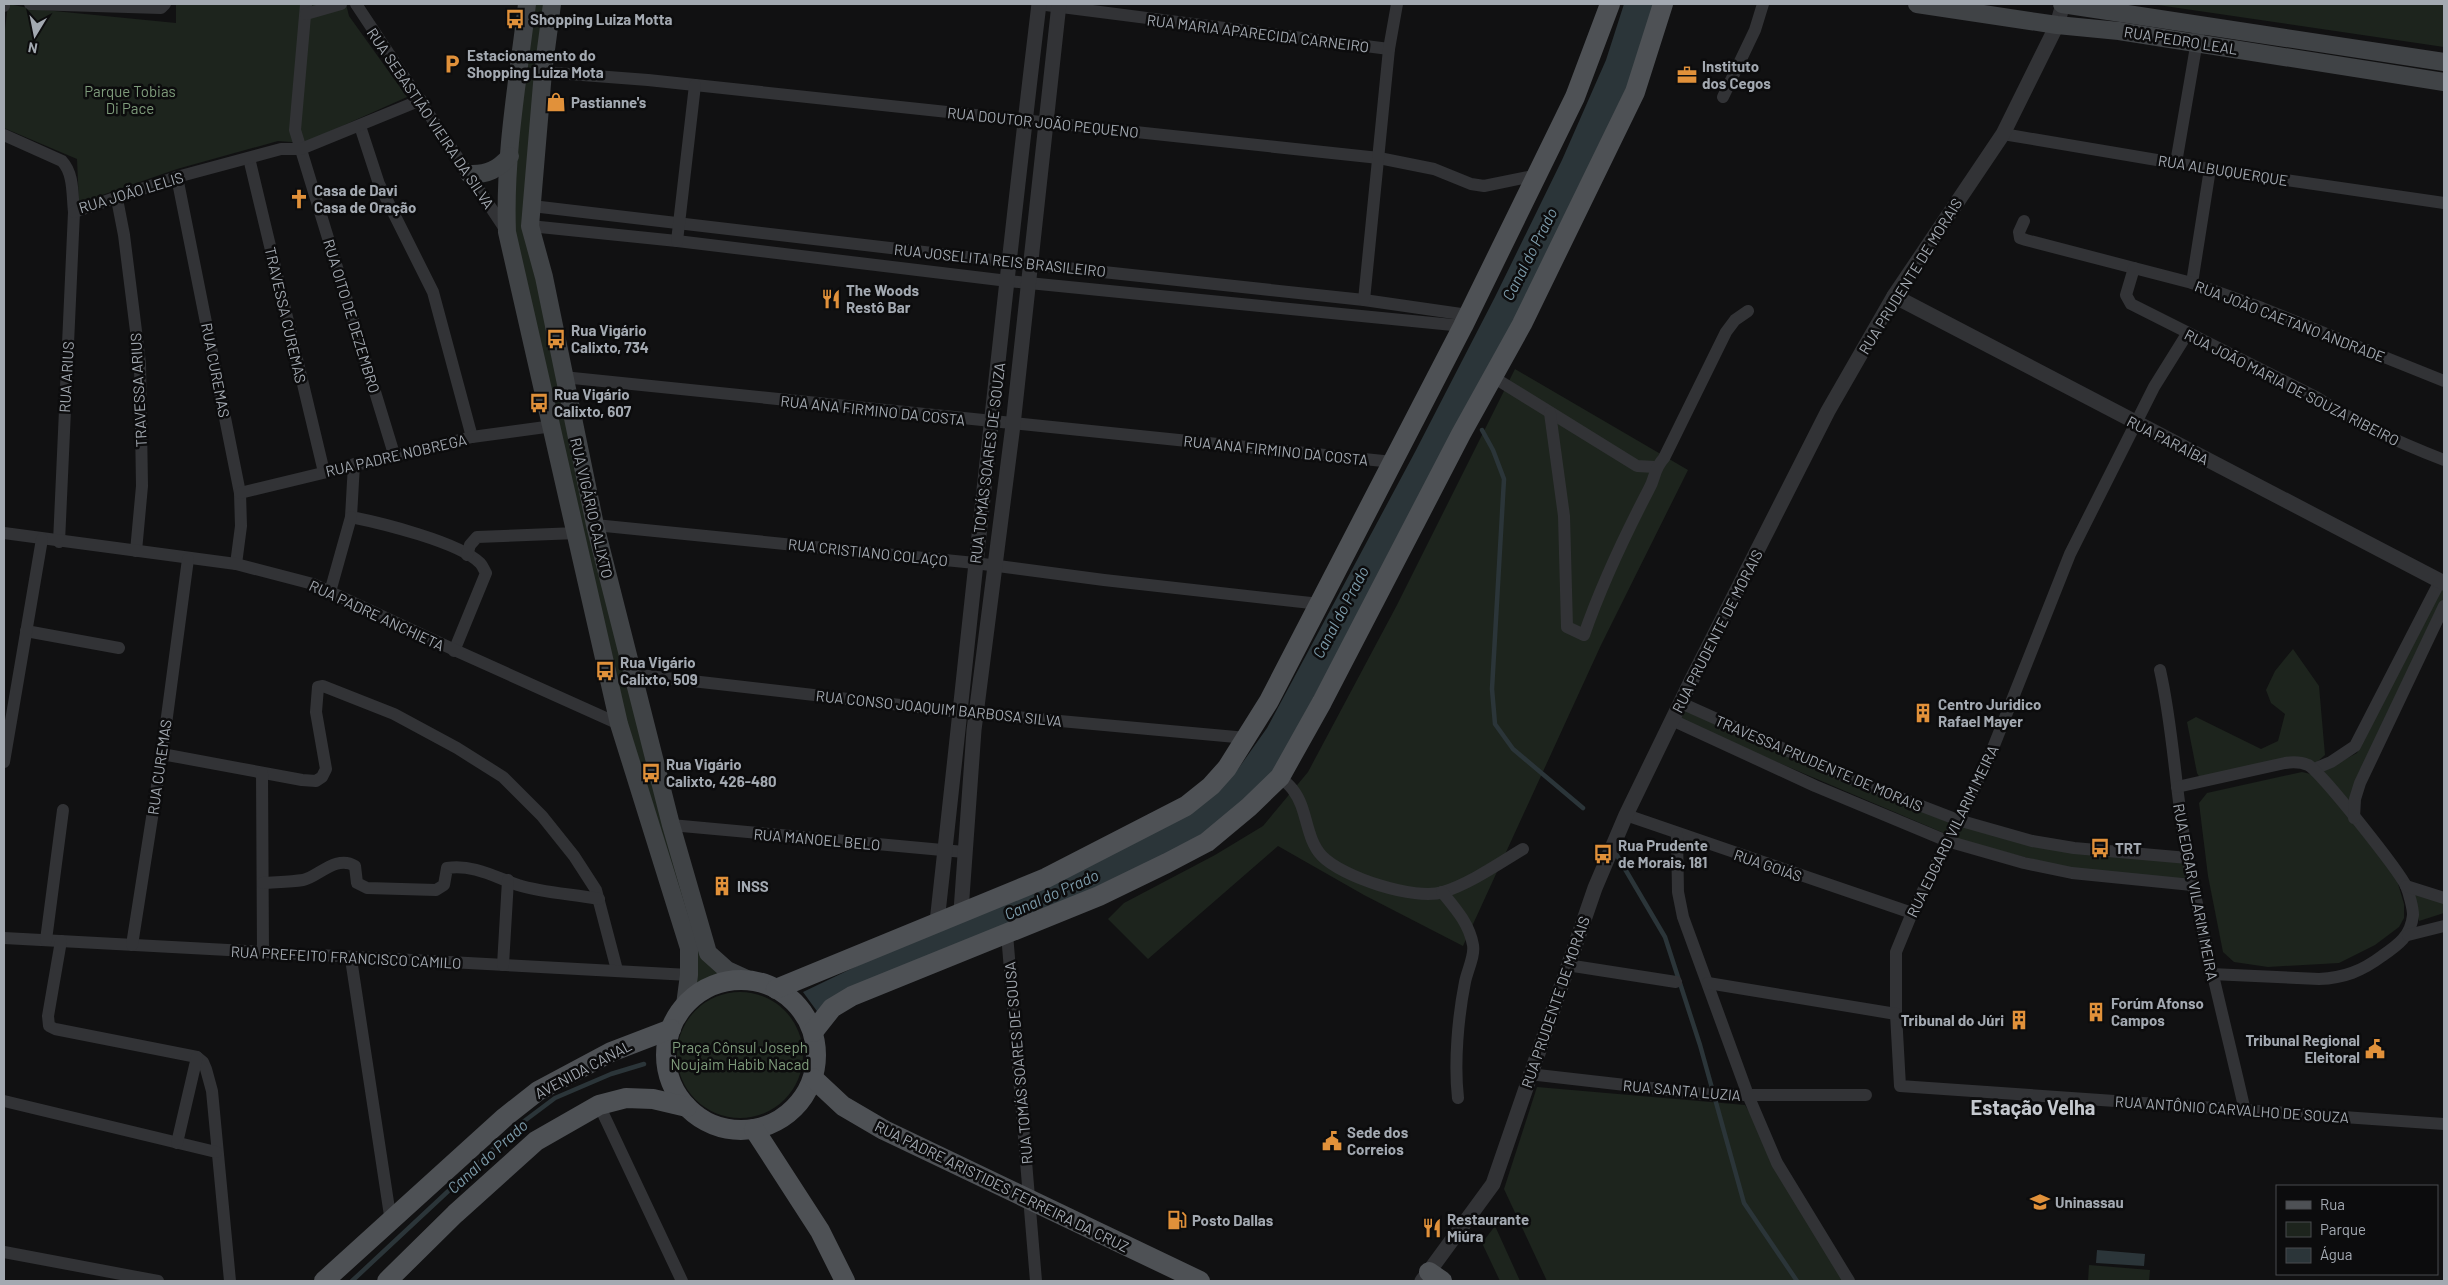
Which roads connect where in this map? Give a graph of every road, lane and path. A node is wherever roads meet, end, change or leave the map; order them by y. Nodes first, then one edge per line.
1 (32, 4) edge
2 (165, 4) edge
3 (341, 4) edge
4 (356, 4) edge
5 (527, 4) edge
6 (552, 4) edge
7 (1039, 4) edge
8 (1397, 4) edge
9 (1610, 4) edge
10 (1663, 4) edge
11 (1763, 4) edge
12 (1917, 4) edge
13 (2062, 4) edge
14 (1059, 5) edge
15 (306, 9) edge
16 (2200, 24) junction
17 (2057, 25) junction
18 (2196, 43) junction
19 (1389, 49) junction
20 (2444, 62) edge
21 (543, 72) junction
22 (2444, 82) edge
23 (695, 85) junction
24 (1723, 97) dead end
25 (421, 100) junction
26 (1025, 120) junction
27 (1047, 122) junction
28 (360, 126) junction
29 (2002, 134) junction
30 (4, 135) edge
31 (301, 149) junction
32 (510, 156) junction
33 (249, 158) junction
34 (1378, 158) junction
35 (2176, 163) junction
36 (2210, 170) junction
37 (469, 174) junction
38 (1538, 175) junction
39 (177, 177) junction
40 (117, 199) junction
41 (2444, 203) edge
42 (532, 206) junction
43 (74, 212) junction
44 (2024, 221) dead end
45 (678, 222) junction
46 (530, 226) junction
47 (507, 232) junction
48 (677, 241) junction
49 (1010, 262) junction
50 (1030, 263) junction
51 (2134, 268) junction
52 (1008, 281) junction
53 (1028, 283) junction
54 (2192, 283) junction
55 (1894, 296) junction
56 (1364, 300) junction
57 (1748, 311) dead end
58 (1465, 320) junction
59 (2187, 334) junction
60 (563, 377) junction
61 (1493, 377) junction
62 (2444, 381) edge
63 (1550, 413) junction
64 (992, 422) junction
65 (1013, 424) junction
66 (2136, 424) junction
67 (552, 426) junction
68 (472, 437) junction
69 (394, 454) junction
70 (2444, 460) edge
71 (1392, 462) junction
72 (354, 464) junction
73 (1655, 467) junction
74 (324, 472) junction
75 (240, 493) junction
76 (351, 517) junction
77 (594, 525) junction
78 (4, 533) edge
79 (577, 533) junction
80 (42, 539) junction
81 (59, 542) junction
82 (136, 552) junction
83 (467, 555) junction
84 (188, 559) junction
85 (975, 563) junction
86 (236, 564) junction
87 (995, 567) junction
88 (2442, 582) edge
89 (330, 592) junction
90 (1320, 604) junction
91 (2444, 606) edge
92 (26, 631) junction
93 (119, 648) dead end
94 (454, 650) junction
95 (2160, 670) dead end
96 (631, 674) junction
97 (1681, 703) junction
98 (961, 712) junction
99 (977, 713) junction
100 (1672, 720) junction
101 (619, 724) junction
102 (1247, 738) junction
103 (162, 754) junction
104 (4, 762) edge
105 (2314, 769) junction
106 (262, 773) junction
107 (1280, 777) junction
108 (2178, 787) junction
109 (63, 810) dead end
110 (1626, 815) junction
111 (2354, 818) junction
112 (1958, 820) junction
113 (671, 825) junction
114 (1678, 834) junction
115 (1947, 841) junction
116 (1524, 849) dead end
117 (945, 850) junction
118 (964, 852) junction
119 (2188, 858) junction
120 (508, 880) junction
121 (263, 883) junction
122 (2192, 885) junction
123 (2406, 886) junction
124 (1442, 892) junction
125 (2444, 898) edge
126 (598, 899) junction
127 (961, 911) junction
128 (1912, 913) junction
129 (937, 922) junction
130 (2444, 926) edge
131 (1007, 934) junction
132 (2408, 935) junction
133 (4, 938) edge
134 (46, 940) junction
135 (61, 941) junction
136 (132, 945) junction
137 (264, 953) junction
138 (351, 958) junction
139 (503, 965) junction
140 (1567, 965) junction
141 (617, 970) junction
142 (2211, 974) junction
143 (689, 975) junction
144 (752, 981) junction
145 (1676, 982) dead end
146 (1708, 983) junction
147 (776, 989) junction
148 (685, 1005) junction
149 (1896, 1014) junction
150 (671, 1029) junction
151 (813, 1032) junction
152 (197, 1057) junction
153 (1529, 1074) junction
154 (813, 1078) junction
155 (1900, 1086) joint
156 (1748, 1095) junction
157 (1866, 1095) dead end
158 (1458, 1098) dead end
159 (4, 1101) edge
160 (599, 1105) junction
161 (687, 1107) junction
162 (2246, 1111) junction
163 (2444, 1124) edge
164 (754, 1129) junction
165 (177, 1143) junction
166 (216, 1152) junction
167 (1030, 1200) junction
168 (391, 1222) junction
169 (4, 1252) edge
170 (1431, 1278) edge
171 (392, 1280) edge
172 (158, 1281) edge
173 (230, 1281) edge
174 (324, 1281) edge
175 (682, 1281) edge
176 (845, 1281) edge
177 (1036, 1281) edge
178 (1200, 1281) edge
179 (1849, 1281) edge

1 - 2 street
3 - 15 street
4 - 25 street, RUA SEBASTIÃO VIEIRA DA SILVA
5 - 32 main road, RUA VIGÁRIO CALIXTO
6 - 21 main road, RUA VIGÁRIO CALIXTO
7 - 14 street, RUA MARIA APARECIDA CARNEIRO
7 - 26 street, RUA TOMÁS SOARES DE SOUZA
8 - 19 street
9 - 38 main road
10 - 61 main road
11 - 24 street
12 - 17 main road, RUA PEDRO LEAL
13 - 16 main road, RUA PEDRO LEAL
13 - 17 street, RUA PRUDENTE DE MORAIS
14 - 19 street, RUA MARIA APARECIDA CARNEIRO
14 - 27 street, RUA TOMÁS SOARES DE SOUZA
15 - 31 street, RUA OITO DE DEZEMBRO
16 - 18 street
16 - 20 main road, RUA PEDRO LEAL
17 - 18 main road, RUA PEDRO LEAL
17 - 29 street, RUA PRUDENTE DE MORAIS
18 - 22 main road, RUA PEDRO LEAL
18 - 35 street
19 - 34 street
21 - 23 street, RUA DOUTOR JOÃO PEQUENO
21 - 42 main road, RUA VIGÁRIO CALIXTO
23 - 26 street, RUA DOUTOR JOÃO PEQUENO
23 - 45 street
25 - 28 street, RUA JOÃO LELIS
25 - 37 street, RUA SEBASTIÃO VIEIRA DA SILVA
26 - 27 street, RUA DOUTOR JOÃO PEQUENO
26 - 49 street, RUA TOMÁS SOARES DE SOUZA
27 - 34 street, RUA DOUTOR JOÃO PEQUENO
27 - 50 street, RUA TOMÁS SOARES DE SOUZA
28 - 31 street, RUA JOÃO LELIS
28 - 68 street
29 - 35 street, RUA ALBUQUERQUE
29 - 55 street, RUA PRUDENTE DE MORAIS
30 - 43 street, RUA JOÃO LELIS
31 - 33 street, RUA JOÃO LELIS
31 - 69 street, RUA OITO DE DEZEMBRO
32 - 37 main road
32 - 47 main road, RUA VIGÁRIO CALIXTO
33 - 39 street, RUA JOÃO LELIS
33 - 74 street, TRAVESSA CUREMAS
34 - 38 street, RUA DOUTOR JOÃO PEQUENO
34 - 56 street
35 - 36 street, RUA ALBUQUERQUE
36 - 41 street, RUA ALBUQUERQUE
36 - 54 street
37 - 47 street, RUA SEBASTIÃO VIEIRA DA SILVA
38 - 58 main road
39 - 40 street, RUA JOÃO LELIS
39 - 75 street, RUA CUREMAS
40 - 43 street, RUA JOÃO LELIS
40 - 82 street, TRAVESSA ARIUS
42 - 45 street, RUA JOSELITA REIS BRASILEIRO
42 - 46 main road, RUA VIGÁRIO CALIXTO
43 - 81 street, RUA ARIUS
44 - 51 street, RUA JOÃO CAETANO ANDRADE
45 - 48 street
45 - 49 street, RUA JOSELITA REIS BRASILEIRO
46 - 48 street, RUA JOSELITA REIS BRASILEIRO
46 - 60 main road, RUA VIGÁRIO CALIXTO
47 - 67 main road, RUA VIGÁRIO CALIXTO
48 - 52 street, RUA JOSELITA REIS BRASILEIRO
49 - 50 street, RUA JOSELITA REIS BRASILEIRO
49 - 52 street, RUA TOMÁS SOARES DE SOUZA
50 - 53 street, RUA TOMÁS SOARES DE SOUZA
50 - 56 street, RUA JOSELITA REIS BRASILEIRO
51 - 54 street, RUA JOÃO CAETANO ANDRADE
51 - 59 street, RUA JOÃO MARIA DE SOUZA RIBEIRO
52 - 53 street, RUA JOSELITA REIS BRASILEIRO
52 - 64 street, RUA TOMÁS SOARES DE SOUZA
53 - 58 street, RUA JOSELITA REIS BRASILEIRO
53 - 65 street, RUA TOMÁS SOARES DE SOUZA
54 - 62 street, RUA JOÃO CAETANO ANDRADE
55 - 66 street, RUA PARAÍBA
55 - 97 street, RUA PRUDENTE DE MORAIS
56 - 58 street, RUA JOSELITA REIS BRASILEIRO
57 - 73 street
58 - 71 main road
59 - 66 street, RUA EDGARD VILARIM MEIRA
59 - 70 street, RUA JOÃO MARIA DE SOUZA RIBEIRO
60 - 64 street, RUA ANA FIRMINO DA COSTA
60 - 77 main road, RUA VIGÁRIO CALIXTO
61 - 63 street
61 - 107 main road
63 - 73 street
63 - 73 street
64 - 65 street, RUA ANA FIRMINO DA COSTA
64 - 85 street, RUA TOMÁS SOARES DE SOUZA
65 - 71 street, RUA ANA FIRMINO DA COSTA
65 - 87 street, RUA TOMÁS SOARES DE SOUZA
66 - 88 street, RUA PARAÍBA
66 - 112 street, RUA EDGARD VILARIM MEIRA
67 - 68 street, RUA PADRE NOBREGA
67 - 79 main road, RUA VIGÁRIO CALIXTO
68 - 69 street, RUA PADRE NOBREGA
69 - 72 street, RUA PADRE NOBREGA
71 - 90 main road
72 - 74 street, RUA PADRE NOBREGA
72 - 76 street
74 - 75 street, RUA PADRE NOBREGA
75 - 86 street, RUA CUREMAS
76 - 83 street
76 - 89 street
77 - 85 street, RUA CRISTIANO COLAÇO
77 - 96 main road, RUA VIGÁRIO CALIXTO
78 - 80 street, RUA PADRE ANCHIETA
79 - 83 street
79 - 101 main road, RUA VIGÁRIO CALIXTO
80 - 81 street, RUA PADRE ANCHIETA
80 - 92 street
81 - 82 street, RUA PADRE ANCHIETA
82 - 84 street, RUA PADRE ANCHIETA
83 - 94 street
84 - 86 street, RUA PADRE ANCHIETA
84 - 103 street, RUA CUREMAS
85 - 87 street, RUA CRISTIANO COLAÇO
85 - 98 street, RUA TOMÁS SOARES DE SOUZA
86 - 89 street, RUA PADRE ANCHIETA
87 - 90 street, RUA CRISTIANO COLAÇO
87 - 99 street, RUA TOMÁS SOARES DE SOUZA
88 - 105 street
89 - 94 street, RUA PADRE ANCHIETA
90 - 102 main road
91 - 111 street
92 - 93 street
92 - 104 street
94 - 101 street, RUA PADRE ANCHIETA
95 - 108 street, RUA EDGAR VILARIM MEIRA
96 - 98 street, RUA CONSO JOAQUIM BARBOSA SILVA
96 - 113 main road, RUA VIGÁRIO CALIXTO
97 - 100 street, RUA PRUDENTE DE MORAIS
97 - 112 street, TRAVESSA PRUDENTE DE MORAIS
98 - 99 street, RUA CONSO JOAQUIM BARBOSA SILVA
98 - 117 street, RUA TOMÁS SOARES DE SOUZA
99 - 102 street, RUA CONSO JOAQUIM BARBOSA SILVA
99 - 118 street, RUA TOMÁS SOARES DE SOUZA
100 - 110 street, RUA PRUDENTE DE MORAIS
100 - 115 street, TRAVESSA PRUDENTE DE MORAIS
101 - 143 main road, RUA VIGÁRIO CALIXTO
102 - 127 main road
103 - 106 street
103 - 136 street, RUA CUREMAS
105 - 108 street
105 - 111 street
106 - 121 street
106 - 126 street
107 - 124 street
107 - 131 main road
108 - 119 street, RUA EDGAR VILARIM MEIRA
109 - 134 street
110 - 114 street, RUA GOIÁS
110 - 140 street, RUA PRUDENTE DE MORAIS
111 - 123 street
112 - 115 street, RUA EDGARD VILARIM MEIRA
112 - 119 street, TRAVESSA PRUDENTE DE MORAIS
113 - 117 street, RUA MANOEL BELO
113 - 144 main road, RUA VIGÁRIO CALIXTO
114 - 128 street, RUA GOIÁS
114 - 146 street
115 - 122 street, TRAVESSA PRUDENTE DE MORAIS
115 - 128 street, RUA EDGARD VILARIM MEIRA
116 - 124 street
117 - 118 street, RUA MANOEL BELO
117 - 129 street, RUA TOMÁS SOARES DE SOUZA
118 - 127 street, RUA TOMÁS SOARES DE SOUZA
119 - 122 street, RUA EDGAR VILARIM MEIRA
120 - 121 street
120 - 126 street
120 - 139 street
121 - 137 street
122 - 142 street, RUA EDGAR VILARIM MEIRA
123 - 125 street
123 - 132 street
124 - 158 street
126 - 141 street
127 - 129 main road
128 - 149 street, RUA EDGARD VILARIM MEIRA
129 - 147 main road
130 - 132 street
131 - 151 main road
131 - 167 street, RUA TOMÁS SOARES DE SOUSA
132 - 142 street
133 - 134 street, RUA PREFEITO FRANCISCO CAMILO
134 - 135 street, RUA PREFEITO FRANCISCO CAMILO
135 - 136 street, RUA PREFEITO FRANCISCO CAMILO
135 - 152 street
136 - 137 street, RUA PREFEITO FRANCISCO CAMILO
137 - 138 street, RUA PREFEITO FRANCISCO CAMILO
138 - 139 street, RUA PREFEITO FRANCISCO CAMILO
138 - 168 street
139 - 141 street, RUA PREFEITO FRANCISCO CAMILO
140 - 145 street
140 - 153 street, RUA PRUDENTE DE MORAIS
141 - 143 street, RUA PREFEITO FRANCISCO CAMILO
142 - 162 street, RUA EDGAR VILARIM MEIRA
143 - 148 main road, RUA VIGÁRIO CALIXTO
144 - 147 main road
144 - 148 main road
146 - 149 street
146 - 156 street
147 - 151 main road
148 - 150 main road
149 - 155 street, RUA EDGARD VILARIM MEIRA
150 - 161 main road
150 - 168 main road, AVENIDA CANAL
151 - 154 main road
152 - 165 street
152 - 166 street
153 - 156 street, RUA SANTA LUZIA
153 - 170 street, RUA PRUDENTE DE MORAIS
154 - 164 main road
154 - 167 main road, RUA PADRE ARISTIDES FERREIRA DA CRUZ
155 - 162 street, RUA ANTÔNIO CARVALHO DE SOUZA
156 - 157 street, RUA SANTA LUZIA
156 - 179 street
159 - 165 street
160 - 161 main road
160 - 171 main road
160 - 175 street
161 - 164 main road
162 - 163 street, RUA ANTÔNIO CARVALHO DE SOUZA
164 - 176 main road
165 - 166 street
166 - 173 street
167 - 177 street, RUA TOMÁS SOARES DE SOUSA
167 - 178 main road, RUA PADRE ARISTIDES FERREIRA DA CRUZ
168 - 174 main road, AVENIDA CANAL
169 - 172 street

